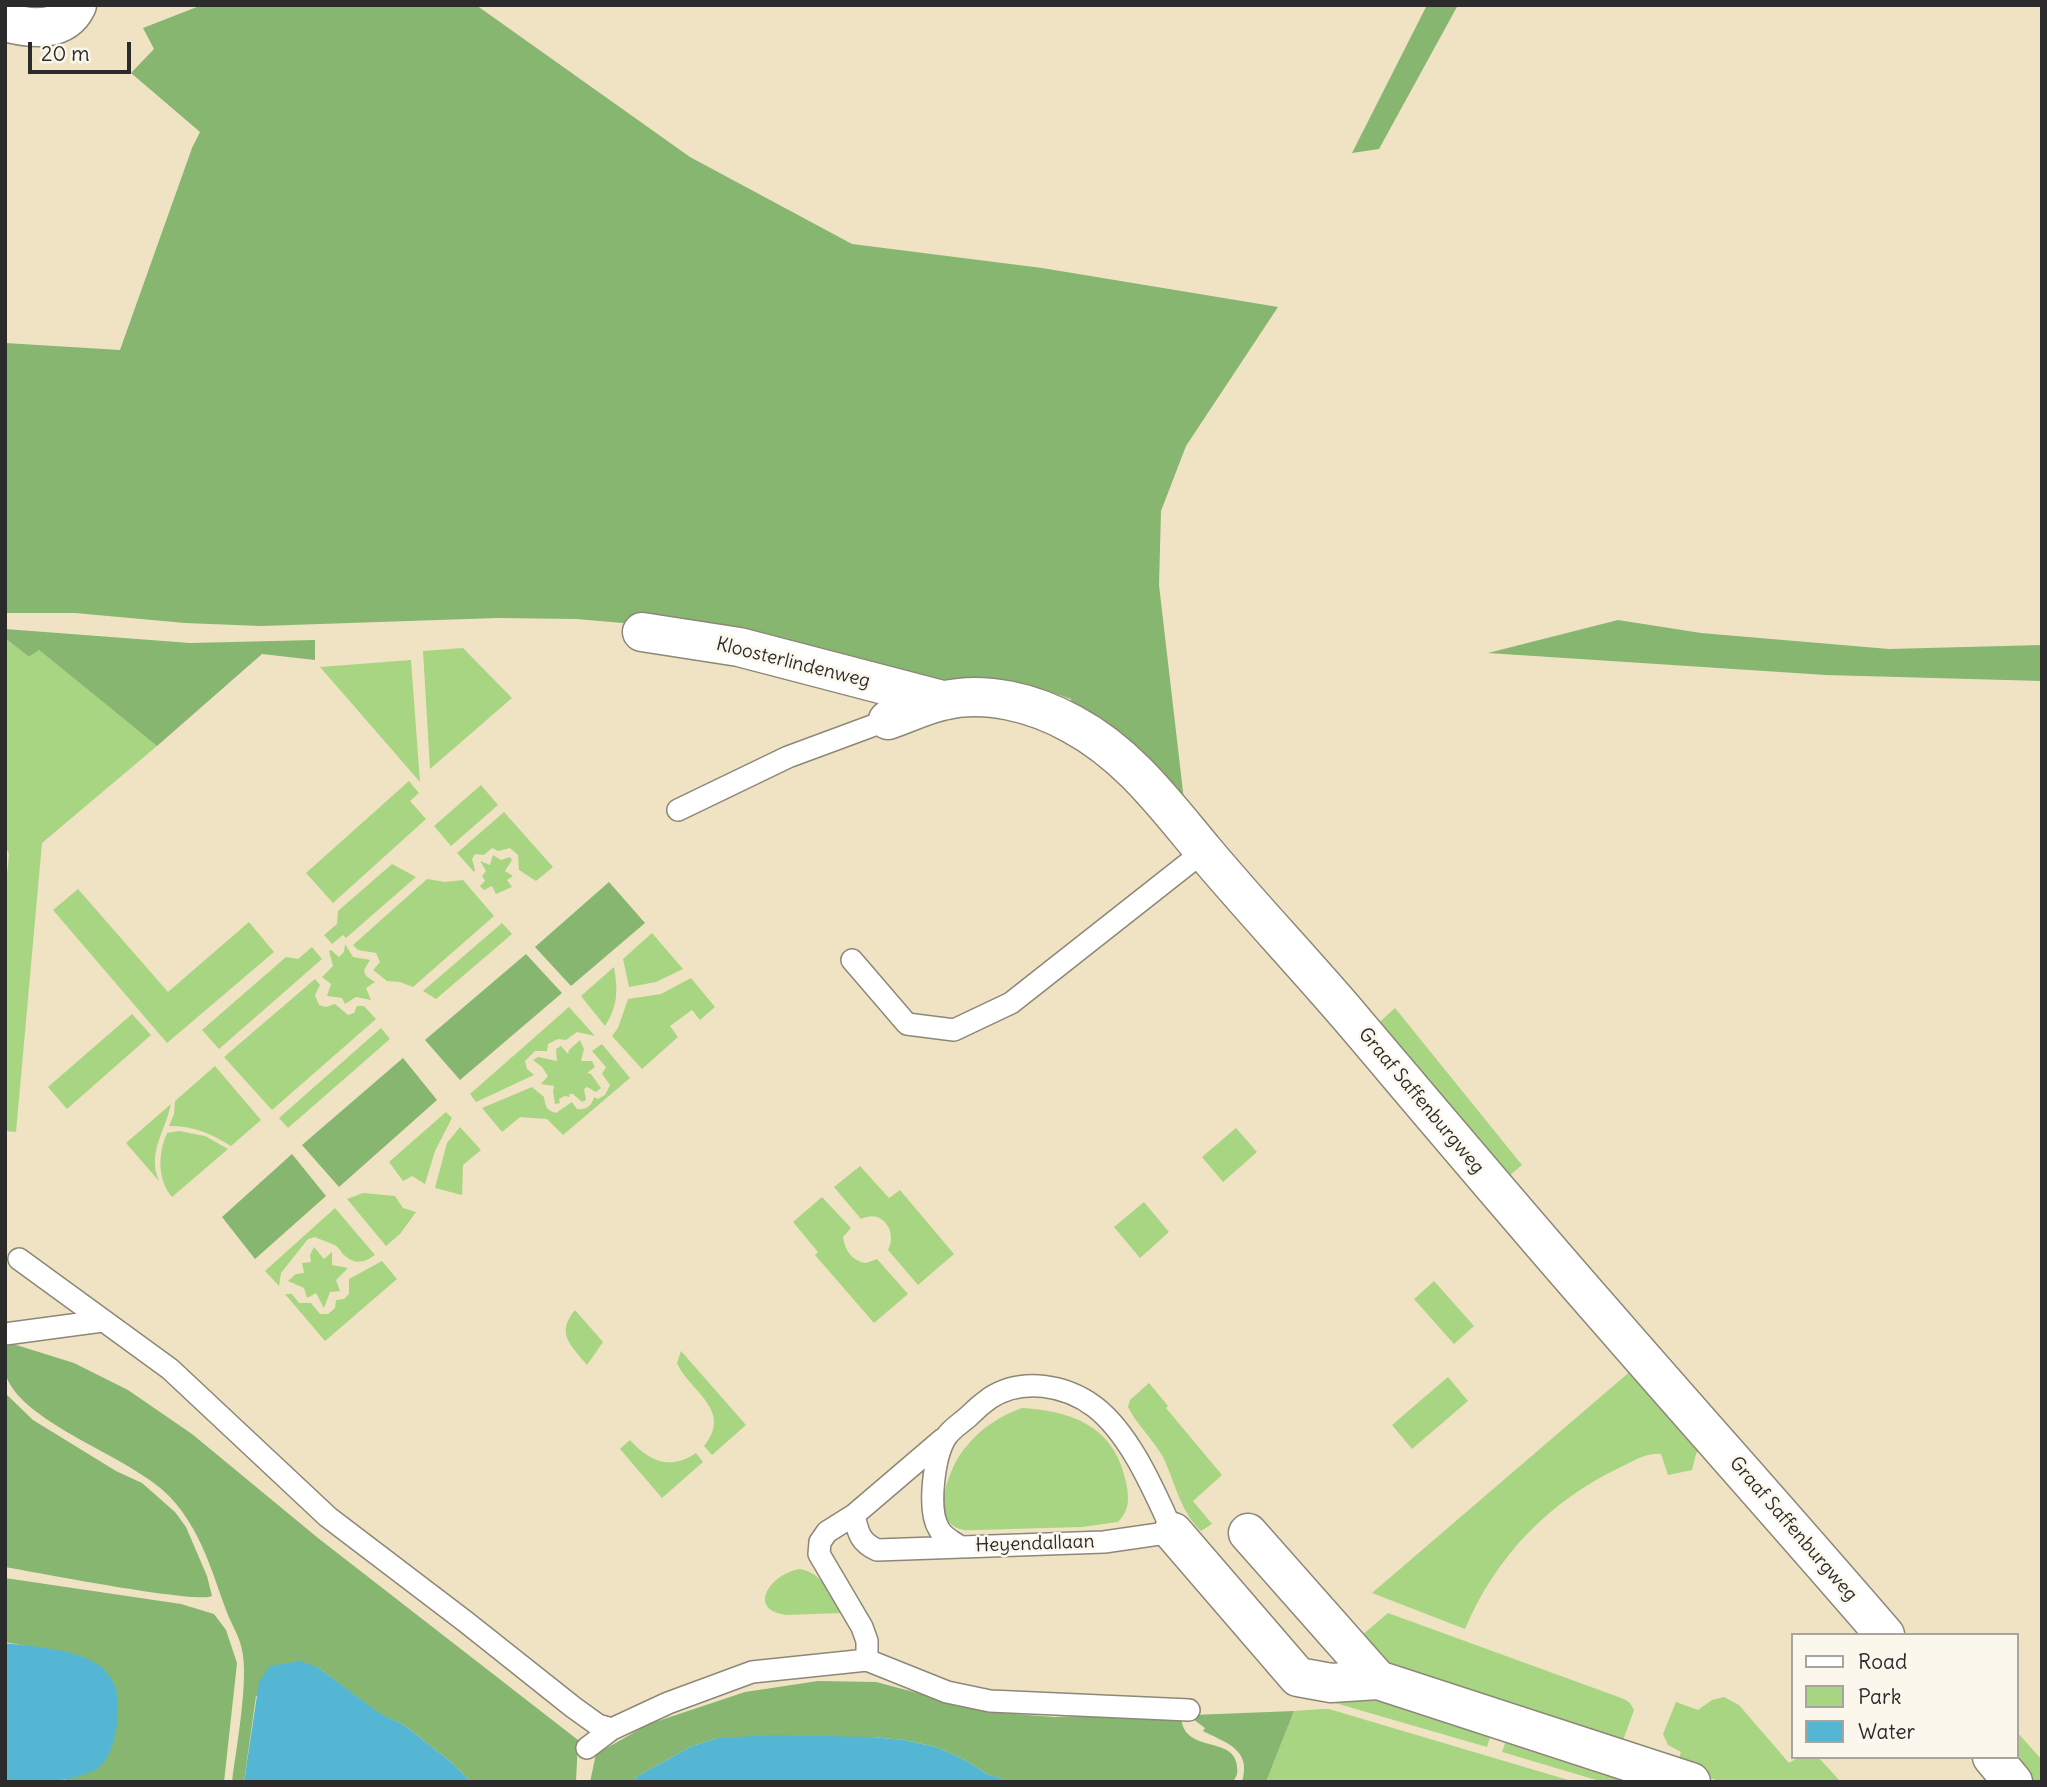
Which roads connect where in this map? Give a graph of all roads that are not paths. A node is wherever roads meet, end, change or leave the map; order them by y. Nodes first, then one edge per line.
1 (70, 14) edge
2 (5, 23) edge
3 (642, 632) dead end
4 (942, 701) junction
5 (888, 720) joint
6 (678, 810) dead end
7 (1204, 851) junction
8 (852, 960) dead end
9 (19, 1259) dead end
10 (102, 1321) junction
11 (5, 1334) edge
12 (947, 1436) junction
13 (854, 1516) junction
14 (1173, 1532) junction
15 (1248, 1532) dead end
16 (959, 1546) junction
17 (1883, 1633) edge
18 (867, 1660) junction
19 (1378, 1680) junction
20 (1189, 1710) dead end
21 (612, 1729) junction
22 (587, 1748) dead end
23 (1994, 1759) edge
24 (1691, 1782) edge
25 (2013, 1782) edge

1 - 2 street
3 - 4 street, Kloosterlindenweg
4 - 5 street, Graaf Saffenburgweg
4 - 7 street, Graaf Saffenburgweg
5 - 6 lane
7 - 8 lane
7 - 17 street, Graaf Saffenburgweg
9 - 10 lane
10 - 11 lane
10 - 21 lane
12 - 13 lane
12 - 14 lane, Heyendallaan
12 - 16 lane, Heyendallaan
13 - 16 lane
13 - 18 lane
14 - 16 lane, Heyendallaan
14 - 19 street, Heyendallaan
15 - 19 street
18 - 20 lane
18 - 21 lane
19 - 24 street, Heyendallaan
21 - 22 lane
23 - 25 street

